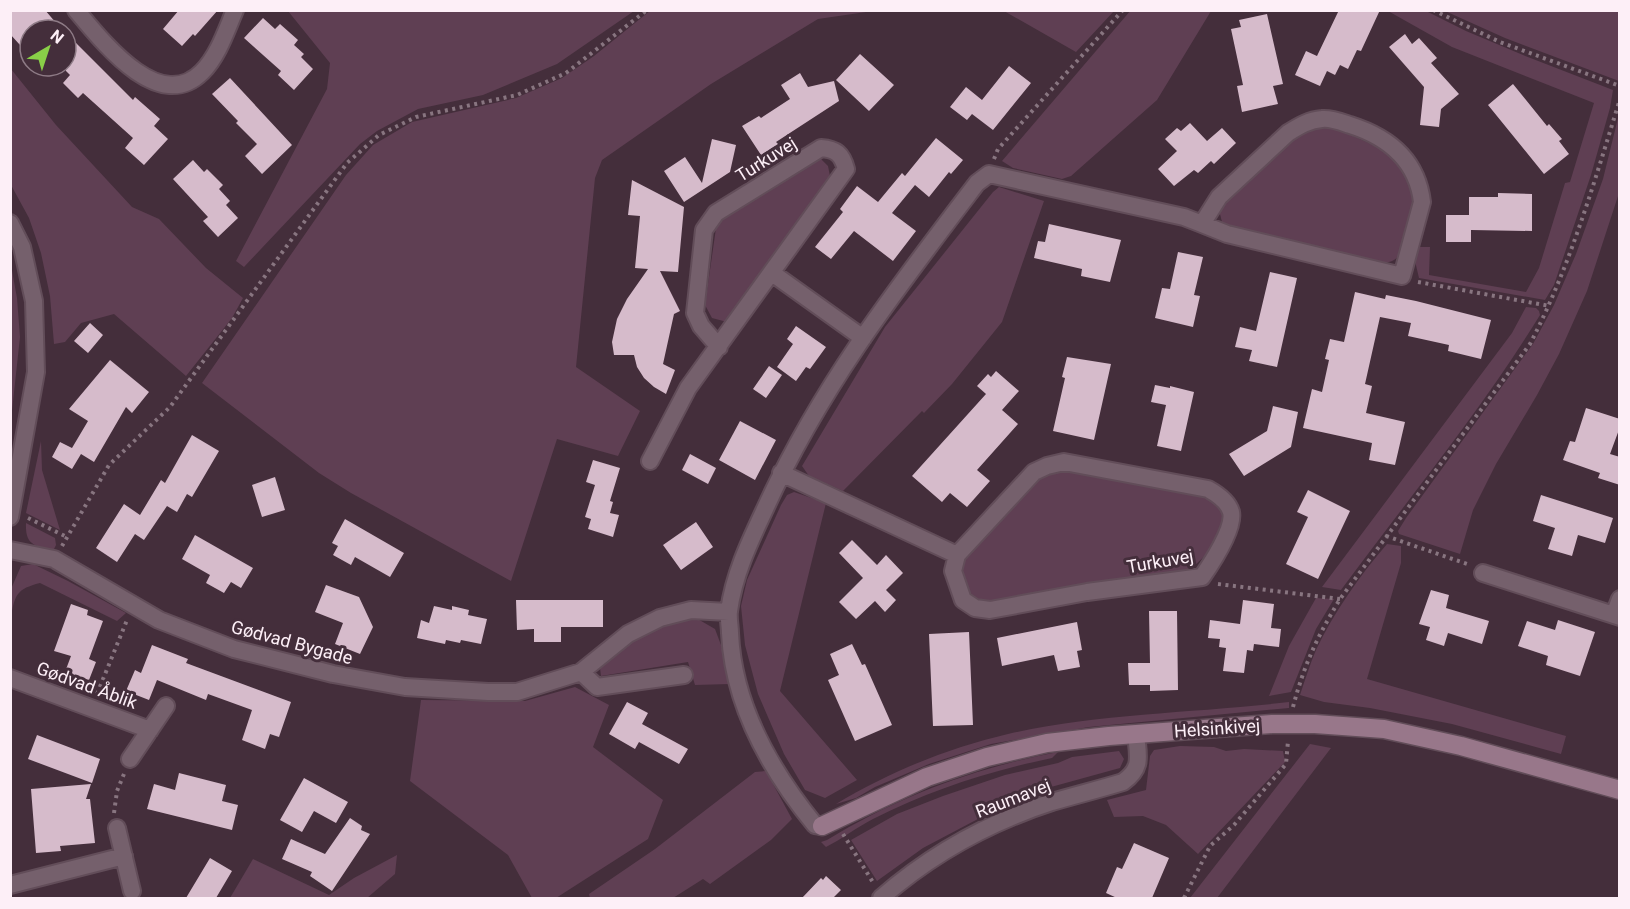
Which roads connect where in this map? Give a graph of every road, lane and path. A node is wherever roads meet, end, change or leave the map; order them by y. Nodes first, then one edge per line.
1 (76, 10) edge
2 (235, 10) edge
3 (647, 10) edge
4 (1123, 10) edge
5 (1433, 10) edge
6 (1620, 86) edge
7 (1620, 99) edge
8 (989, 174) junction
9 (10, 223) edge
10 (1202, 224) junction
11 (772, 273) junction
12 (1402, 276) junction
13 (1550, 306) junction
14 (862, 338) junction
15 (719, 347) junction
16 (650, 461) dead end
17 (781, 473) junction
18 (11, 516) edge
19 (1386, 536) junction
20 (67, 537) junction
21 (10, 550) edge
22 (957, 555) junction
23 (54, 559) junction
24 (1483, 573) joint
25 (1202, 577) junction
26 (1340, 599) junction
27 (133, 606) junction
28 (1618, 610) edge
29 (729, 612) junction
30 (581, 672) junction
31 (684, 675) dead end
32 (10, 678) edge
33 (99, 689) dead end
34 (166, 705) dead end
35 (1289, 724) junction
36 (150, 730) junction
37 (1136, 734) junction
38 (130, 759) dead end
39 (122, 781) dead end
40 (1620, 790) edge
41 (115, 822) joint
42 (822, 826) joint
43 (847, 841) dead end
44 (124, 856) junction
45 (871, 879) dead end
46 (10, 885) edge
47 (132, 891) dead end
48 (881, 898) edge
49 (1184, 898) edge

1 - 2 street
3 - 20 path
4 - 8 path
5 - 6 path
7 - 13 path
8 - 10 street
8 - 14 street
9 - 18 street
10 - 12 street
10 - 12 street
11 - 14 street
11 - 15 street, Turkuvej
11 - 15 street, Turkuvej
12 - 13 path
13 - 19 path
14 - 17 street
15 - 16 street, Turkuvej
17 - 22 street
17 - 29 street
18 - 20 path
19 - 24 path
19 - 26 path
20 - 23 path
21 - 23 street, Gødvad Bygade
22 - 25 street, Turkuvej
22 - 25 street, Turkuvej
23 - 27 street, Gødvad Bygade
24 - 28 street
25 - 26 path
26 - 35 path
27 - 30 street, Gødvad Bygade
27 - 33 path
29 - 30 street, Gødvad Bygade
29 - 42 street
30 - 31 street
32 - 36 street, Gødvad Åblik
34 - 36 street, Gødvad Åblik
35 - 37 street, Helsinkivej
35 - 40 street, Helsinkivej
35 - 49 path
36 - 38 street, Gødvad Åblik
37 - 42 street, Helsinkivej
37 - 48 street, Raumavej
39 - 41 path
41 - 44 street
43 - 45 path
44 - 46 street
44 - 47 street

